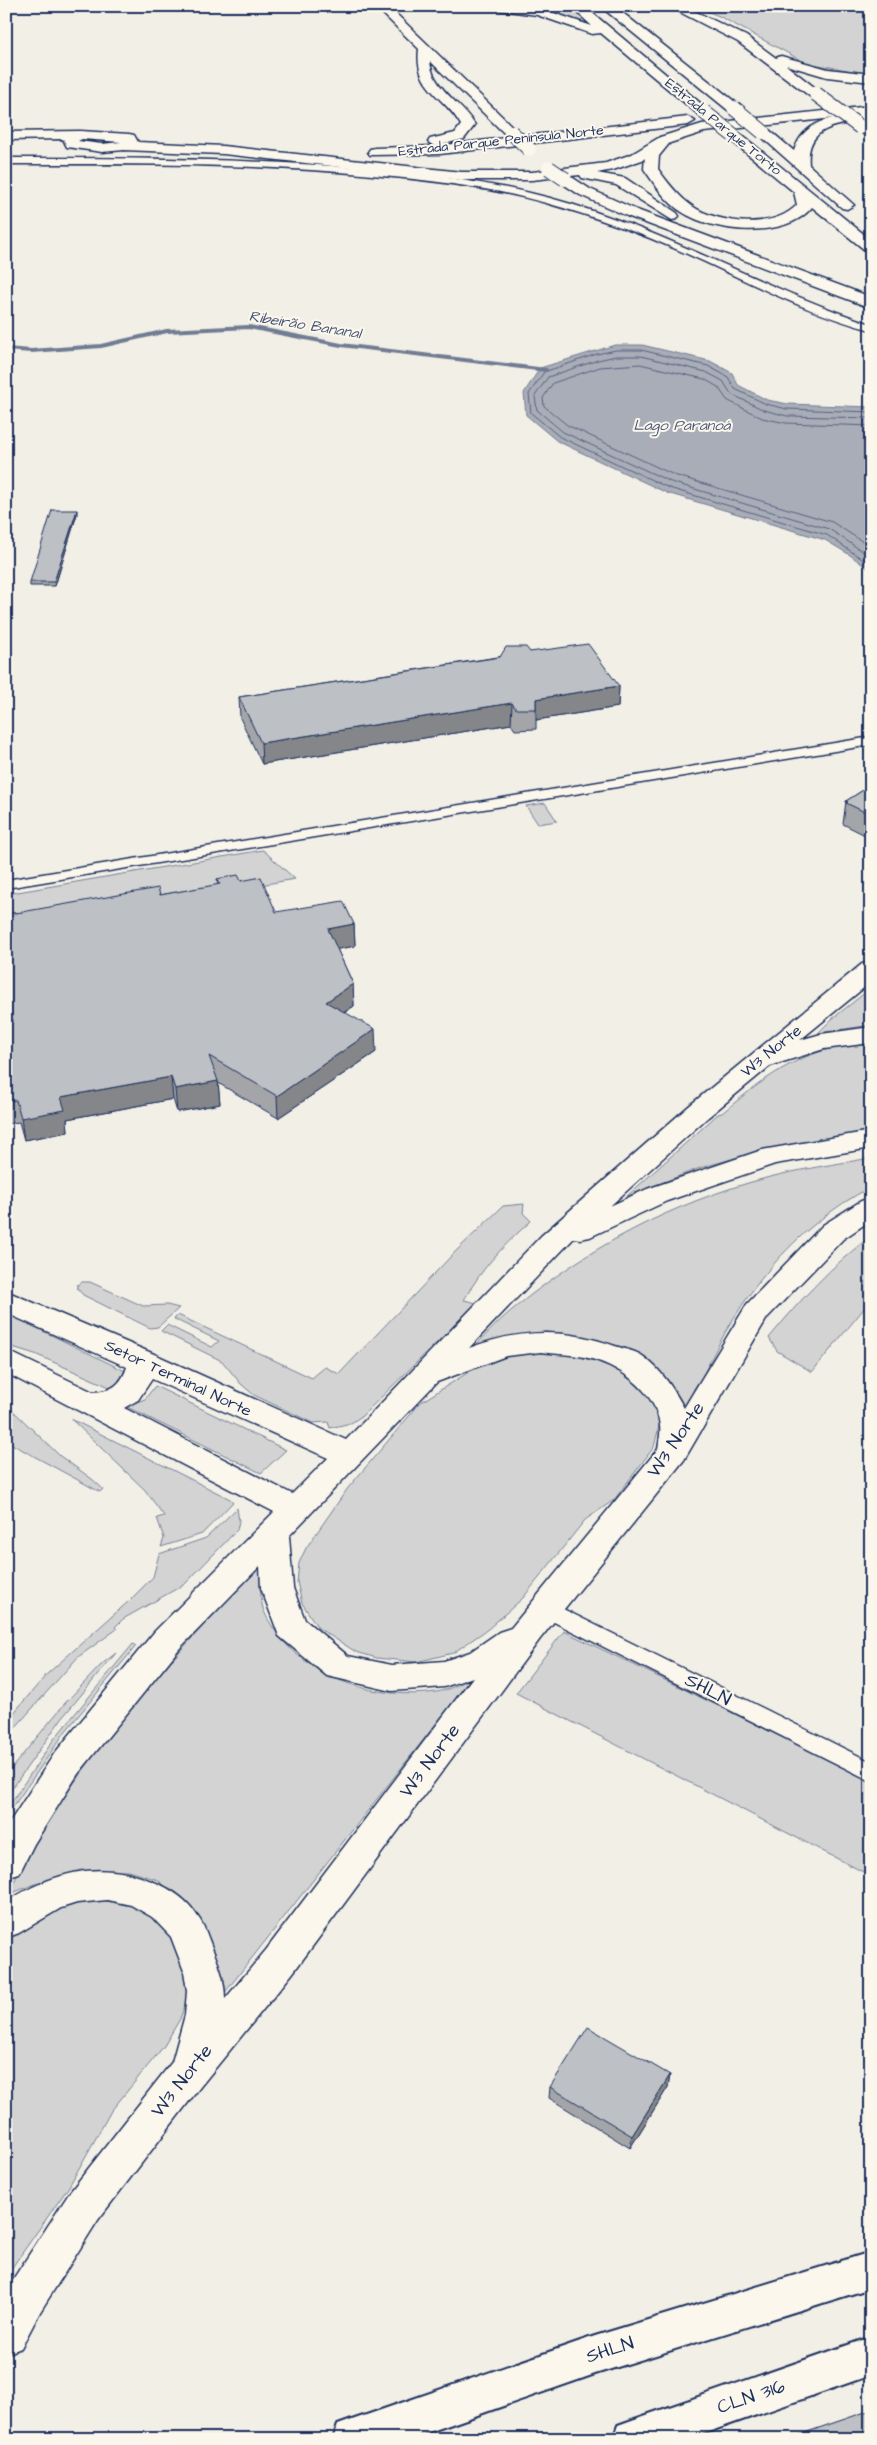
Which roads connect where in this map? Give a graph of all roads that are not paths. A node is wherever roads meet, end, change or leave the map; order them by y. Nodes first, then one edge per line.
1 (381, 6) edge
2 (500, 6) edge
3 (576, 6) edge
4 (606, 6) edge
5 (674, 6) edge
6 (609, 36) junction
7 (755, 48) junction
8 (425, 49) junction
9 (871, 78) edge
10 (871, 99) edge
11 (871, 110) edge
12 (871, 116) edge
13 (692, 120) junction
14 (866, 131) edge
15 (7, 136) edge
16 (665, 140) junction
17 (126, 142) junction
18 (291, 144) dead end
19 (359, 144) dead end
20 (203, 145) junction
21 (589, 146) dead end
22 (218, 149) junction
23 (6, 161) edge
24 (191, 162) junction
25 (802, 166) junction
26 (581, 168) dead end
27 (559, 174) junction
28 (462, 176) junction
29 (476, 185) junction
30 (801, 191) junction
31 (632, 213) junction
32 (857, 213) dead end
33 (727, 248) junction
34 (871, 248) edge
35 (871, 303) edge
36 (871, 327) edge
37 (871, 741) edge
38 (6, 884) edge
39 (871, 970) edge
40 (871, 1035) edge
41 (756, 1063) junction
42 (871, 1139) edge
43 (871, 1207) edge
44 (552, 1242) junction
45 (6, 1301) edge
46 (6, 1360) edge
47 (144, 1361) junction
48 (423, 1376) junction
49 (93, 1403) junction
50 (673, 1452) junction
51 (350, 1455) junction
52 (296, 1510) junction
53 (273, 1533) junction
54 (537, 1619) junction
55 (871, 1772) edge
56 (6, 1862) edge
57 (6, 1922) edge
58 (186, 2074) junction
59 (871, 2270) edge
60 (6, 2333) edge
61 (871, 2356) edge
62 (352, 2439) edge
63 (632, 2439) edge

1 - 8 main road
2 - 6 main road
3 - 6 main road, Estrada Parque Torto
4 - 25 main road, Estrada Parque Torto, bridge
5 - 7 main road
6 - 30 main road, Estrada Parque Torto, bridge
7 - 9 main road
7 - 14 main road, bridge
8 - 19 main road
8 - 27 main road, bridge
10 - 13 main road, Estrada Parque Península Norte
11 - 16 main road, Estrada Parque Península Norte
12 - 25 main road
13 - 20 main road, Estrada Parque Península Norte
13 - 21 main road
15 - 17 main road
16 - 27 main road, Estrada Parque Península Norte
16 - 30 main road
17 - 20 main road, Estrada Parque Península Norte
17 - 22 main road, Estrada Parque Península Norte
18 - 20 main road
22 - 24 street
22 - 28 main road, Estrada Parque Península Norte
23 - 24 street
24 - 29 street
25 - 32 main road, Estrada Parque Torto
26 - 31 main road
27 - 28 main road, Estrada Parque Península Norte
27 - 31 main road
27 - 33 main road
28 - 29 street
29 - 36 street
30 - 34 main road, Estrada Parque Torto
31 - 33 main road
33 - 35 main road
37 - 38 street
39 - 41 main road, W3 Norte
40 - 41 main road
41 - 44 main road, W3 Norte
42 - 44 main road
43 - 50 main road, W3 Norte
44 - 48 main road, W3 Norte
45 - 47 main road, Setor Terminal Norte
46 - 49 main road
47 - 49 main road
47 - 51 main road, Setor Terminal Norte
48 - 50 main road
48 - 51 main road, W3 Norte
49 - 52 main road
50 - 54 main road, W3 Norte
51 - 52 main road, W3 Norte
52 - 53 main road, W3 Norte
53 - 54 main road
53 - 56 main road, W3 Norte
54 - 55 street, SHLN
54 - 58 main road, W3 Norte
57 - 58 main road
58 - 60 main road, W3 Norte
59 - 62 main road, SHLN
61 - 63 main road, CLN 316

